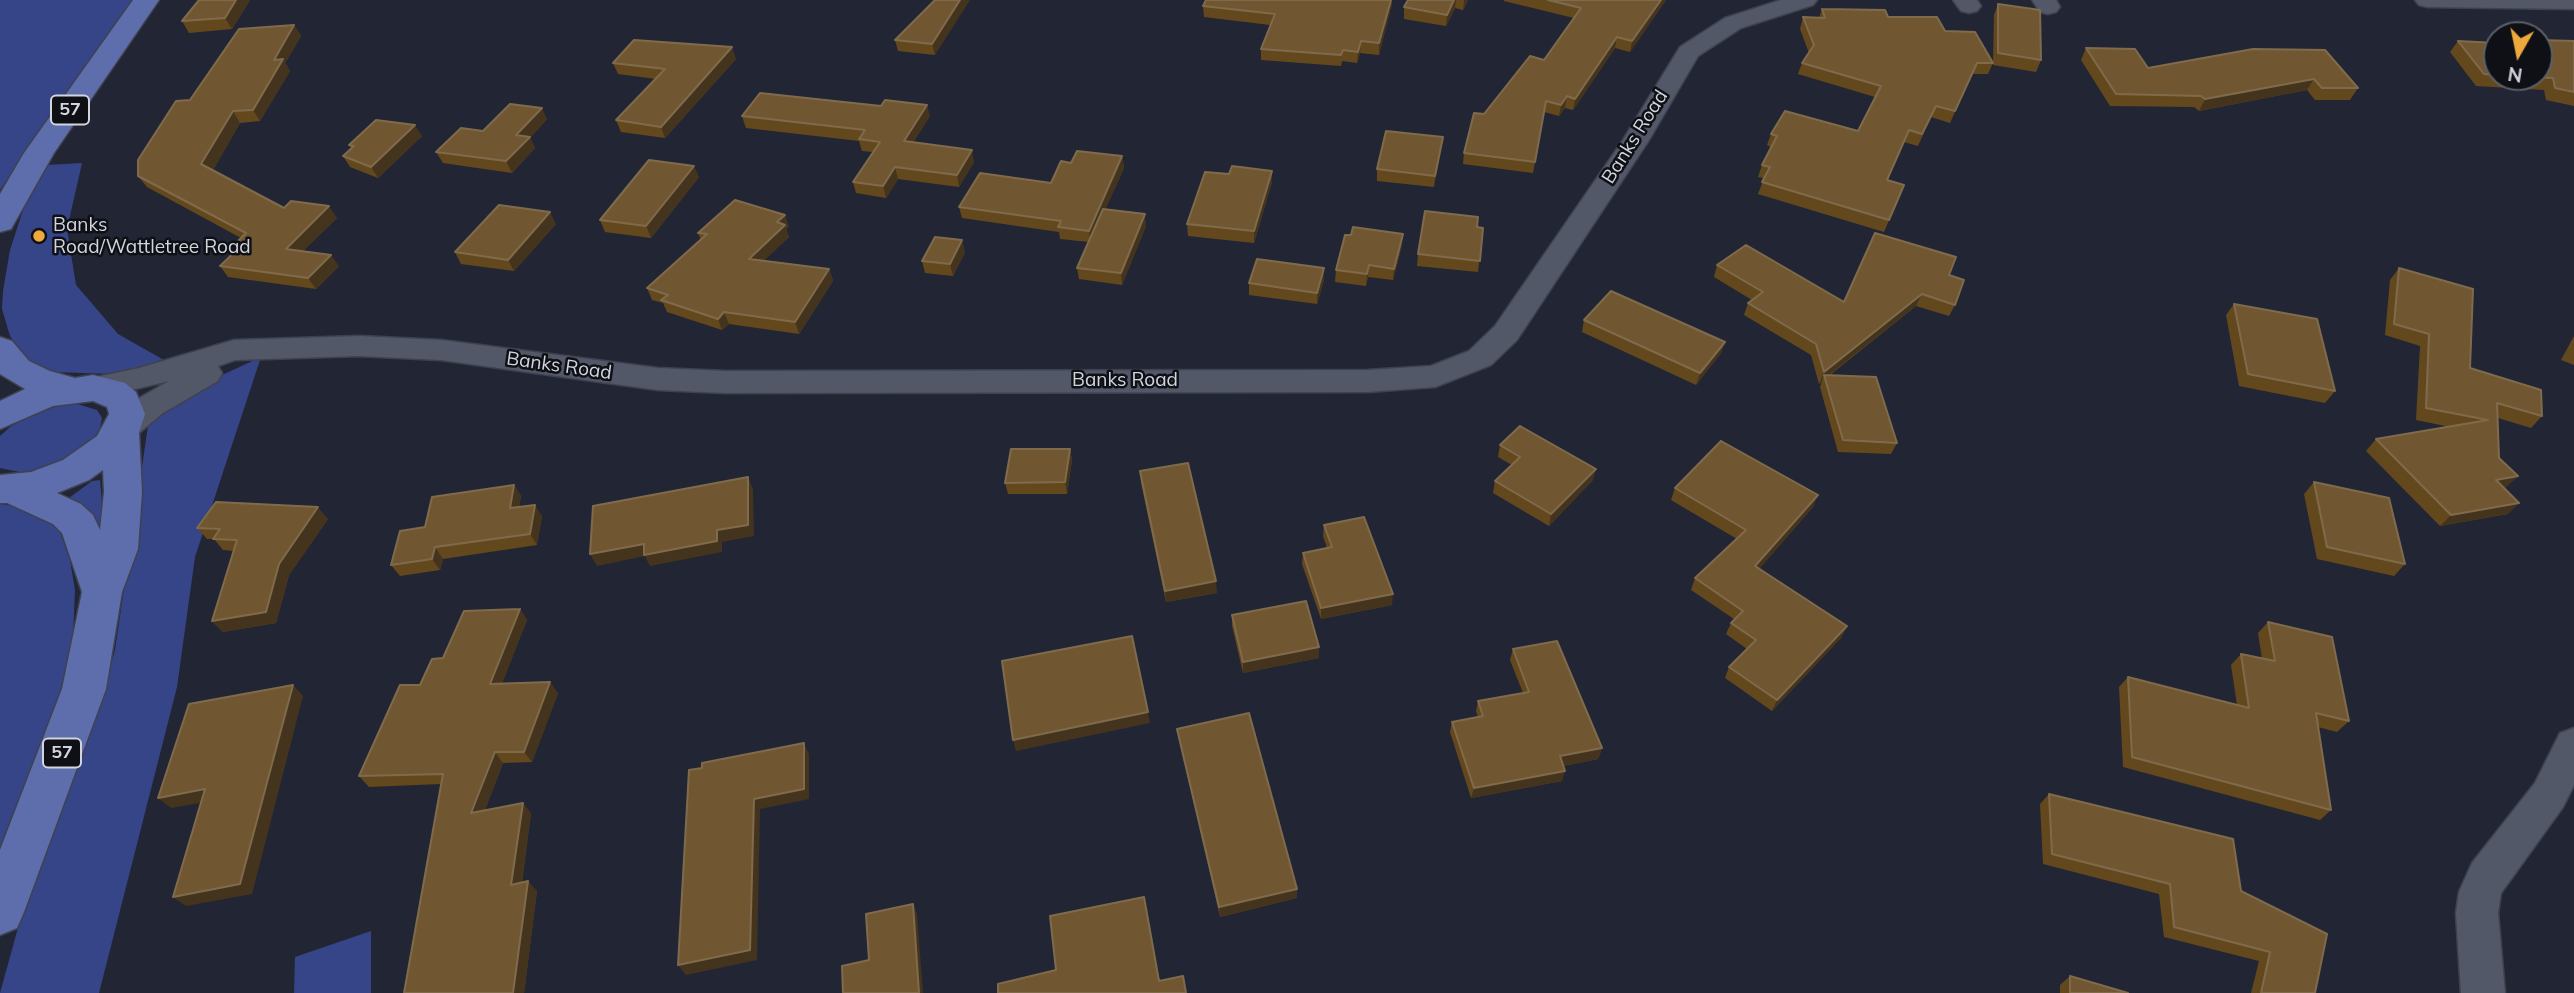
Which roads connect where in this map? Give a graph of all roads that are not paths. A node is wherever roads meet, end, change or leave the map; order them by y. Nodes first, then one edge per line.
1 (146, 0) edge
2 (1805, 0) edge
3 (2427, 0) edge
4 (2574, 2) edge
5 (0, 222) edge
6 (0, 349) edge
7 (268, 349) junction
8 (82, 388) junction
9 (0, 416) edge
10 (122, 431) junction
11 (7, 489) edge
12 (102, 592) junction
13 (2574, 745) edge
14 (1, 914) edge
15 (2483, 993) edge

1 - 5 main road, 57
2 - 7 street, Banks Road
3 - 4 street
6 - 8 main road, 57
7 - 8 street, Banks Road
7 - 10 street, Banks Road
8 - 9 main road
8 - 10 main road, 57
10 - 11 main road, 57
10 - 12 main road, 57
11 - 12 main road, 57
12 - 14 main road, 57
13 - 15 street

